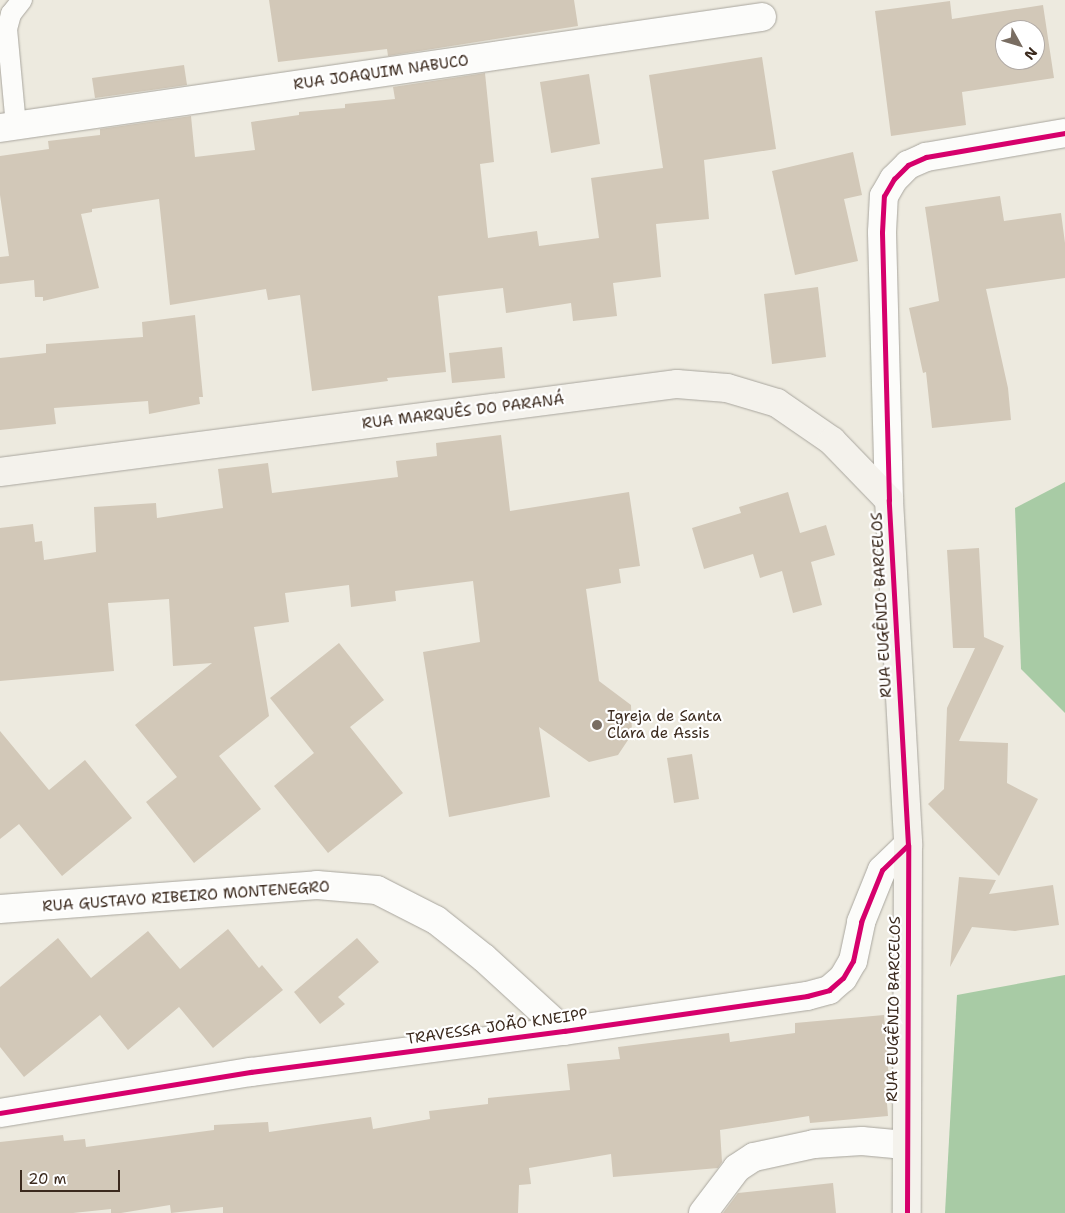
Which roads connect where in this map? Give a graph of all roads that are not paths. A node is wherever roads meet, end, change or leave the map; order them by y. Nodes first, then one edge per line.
1 (22, 0) edge
2 (762, 17) dead end
3 (8, 127) edge
4 (1065, 133) edge
5 (0, 472) edge
6 (889, 500) junction
7 (908, 845) junction
8 (0, 909) edge
9 (564, 1031) junction
10 (0, 1114) edge
11 (905, 1145) junction
12 (703, 1213) edge
13 (907, 1213) edge

1 - 3 lane
2 - 3 street, RUA JOAQUIM NABUCO
4 - 6 street, RUA EUGÊNIO BARCELOS
5 - 6 street, RUA MARQUÊS DO PARANÁ
6 - 7 street, RUA EUGÊNIO BARCELOS
7 - 9 street, TRAVESSA JOÃO KNEIPP
7 - 11 street, RUA EUGÊNIO BARCELOS
8 - 9 street, RUA GUSTAVO RIBEIRO MONTENEGRO
9 - 10 street, TRAVESSA JOÃO KNEIPP
11 - 12 street
11 - 13 street, RUA EUGÊNIO BARCELOS

